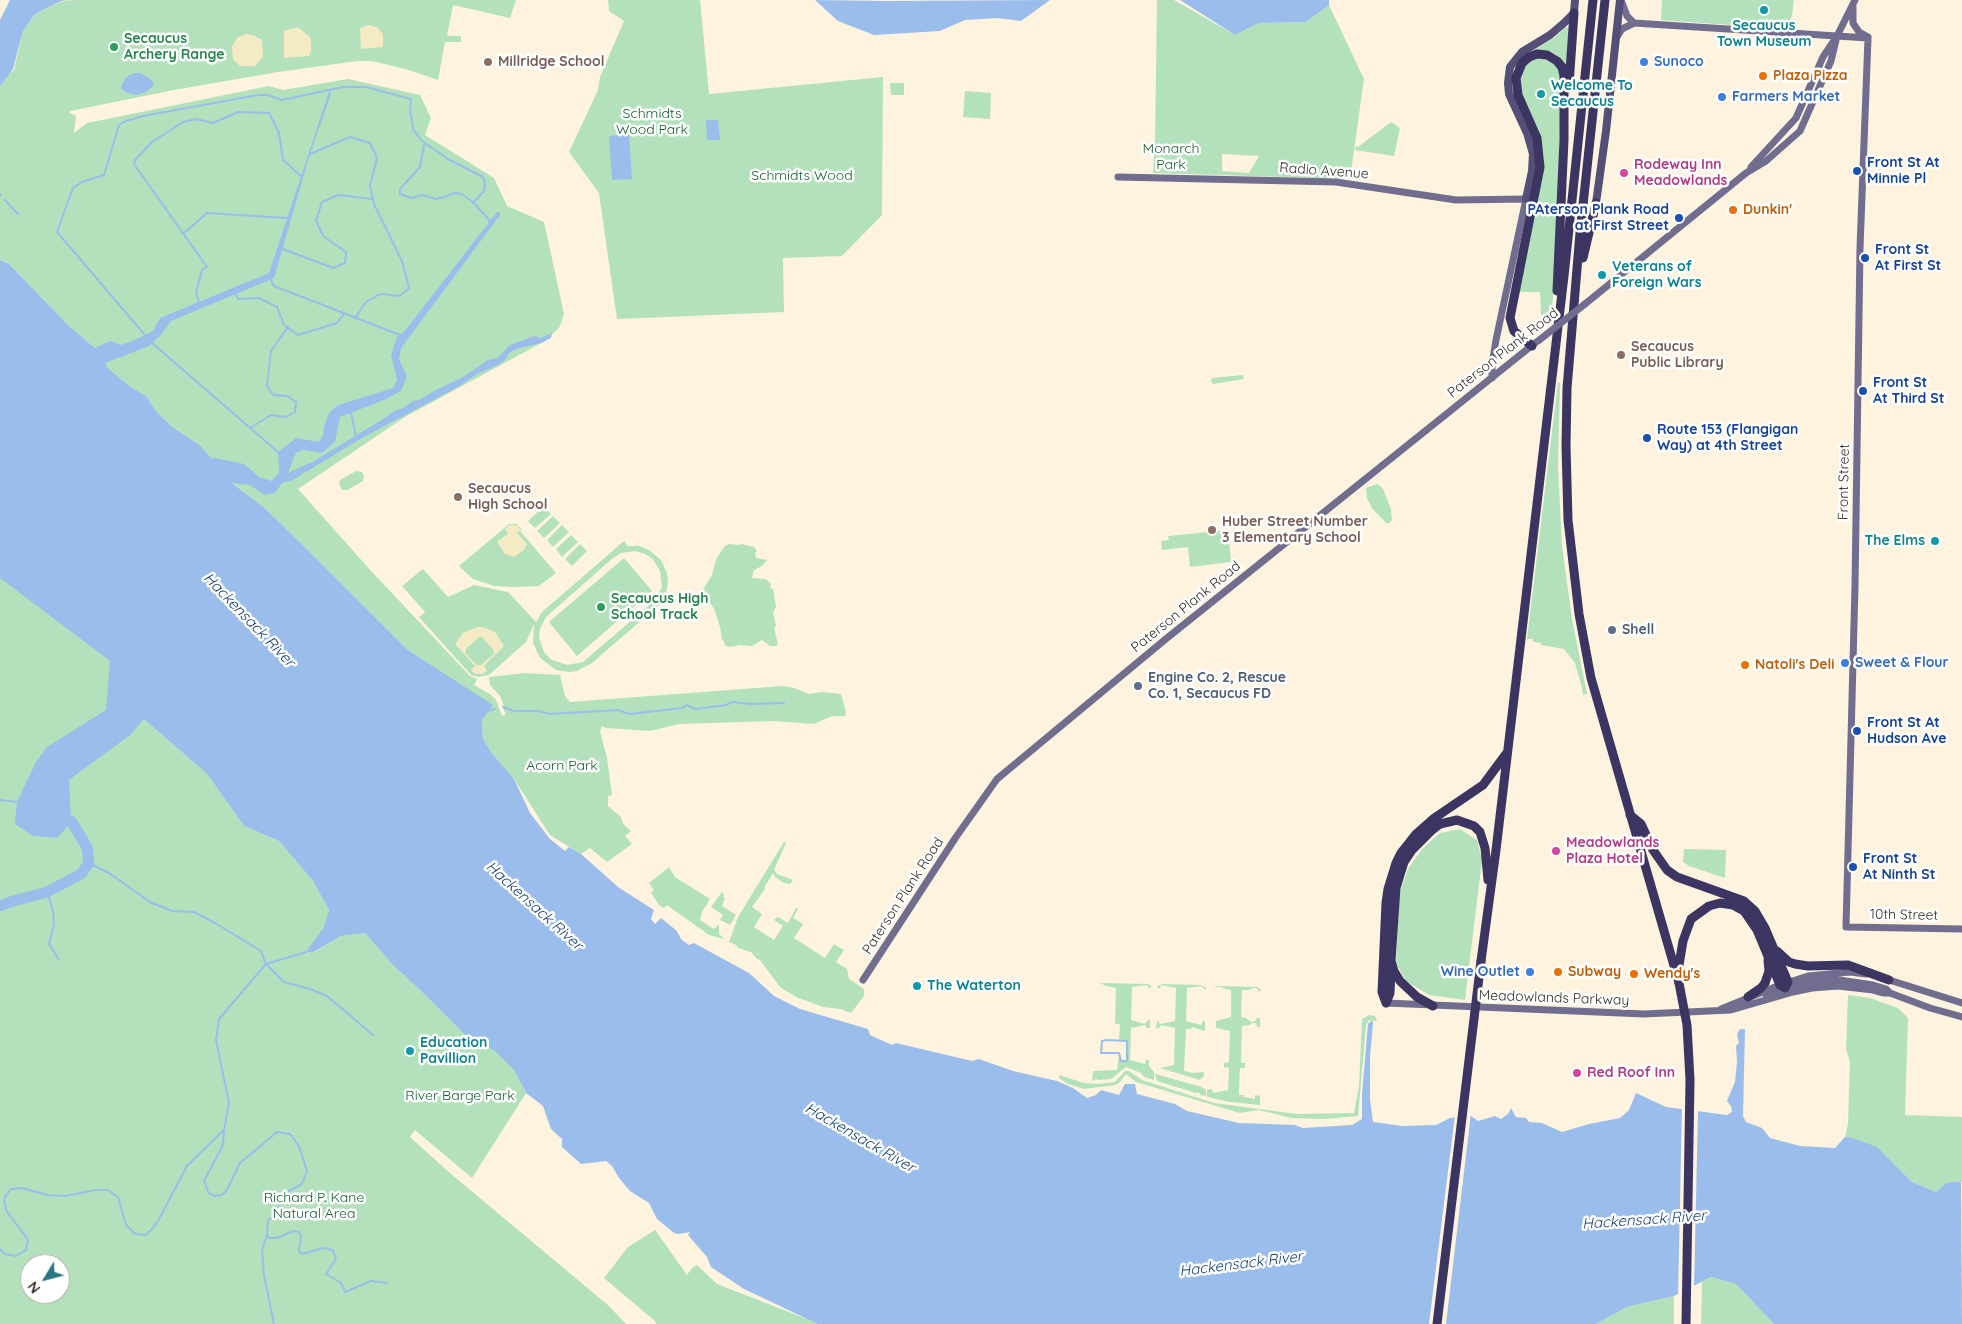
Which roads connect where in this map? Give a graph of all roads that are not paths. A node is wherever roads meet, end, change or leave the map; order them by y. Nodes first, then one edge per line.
1 (1575, 0) edge
2 (1591, 0) edge
3 (1605, 0) edge
4 (1620, 0) edge
5 (1854, 2) edge
6 (1574, 12) junction
7 (1634, 23) junction
8 (1837, 36) junction
9 (1616, 38) junction
10 (1868, 38) junction
11 (1807, 95) junction
12 (1811, 105) junction
13 (1564, 140) junction
14 (1746, 173) junction
15 (1118, 177) dead end
16 (1526, 199) junction
17 (1596, 203) joint
18 (1576, 288) junction
19 (1535, 344) junction
20 (1554, 345) junction
21 (1492, 378) junction
22 (1508, 751) junction
23 (1630, 815) junction
24 (1489, 895) junction
25 (1846, 927) joint
26 (1962, 929) edge
27 (1769, 948) junction
28 (1391, 950) junction
29 (863, 980) dead end
30 (1678, 980) junction
31 (1889, 980) junction
32 (1784, 985) junction
33 (1890, 992) junction
34 (1746, 1001) junction
35 (1386, 1003) junction
36 (1962, 1003) edge
37 (1433, 1006) junction
38 (1962, 1017) edge
39 (1438, 1324) edge
40 (1686, 1324) edge

1 - 6 main road
2 - 20 highway
3 - 18 highway
4 - 7 street
4 - 9 main road
5 - 8 street, Paterson Plank Road
5 - 10 street
6 - 13 highway
6 - 16 main road
7 - 8 street
7 - 9 street
8 - 10 street
8 - 11 street, Paterson Plank Road
8 - 12 street
9 - 17 main road
10 - 25 street, Front Street
11 - 12 street
11 - 14 street, Paterson Plank Road
12 - 14 street, Paterson Plank Road
13 - 19 highway
13 - 20 highway
14 - 19 street, Paterson Plank Road, bridge
15 - 16 street, Radio Avenue
16 - 21 street
17 - 18 highway
18 - 23 highway
19 - 21 street, Paterson Plank Road
20 - 22 highway
21 - 29 street, Paterson Plank Road
22 - 24 highway
22 - 35 highway
23 - 27 highway
23 - 30 highway
24 - 28 highway
24 - 39 highway, bridge
25 - 26 street, 10th Street
27 - 30 highway
27 - 31 highway
27 - 32 highway
27 - 34 highway
28 - 35 highway
28 - 37 highway
30 - 40 highway, bridge
31 - 32 street, Meadowlands Parkway
31 - 36 street, Meadowlands Parkway
32 - 33 street
32 - 34 street, Meadowlands Parkway
33 - 34 street, Meadowlands Parkway
33 - 38 street, Meadowlands Parkway
34 - 37 street, Meadowlands Parkway
35 - 37 street, Meadowlands Parkway

